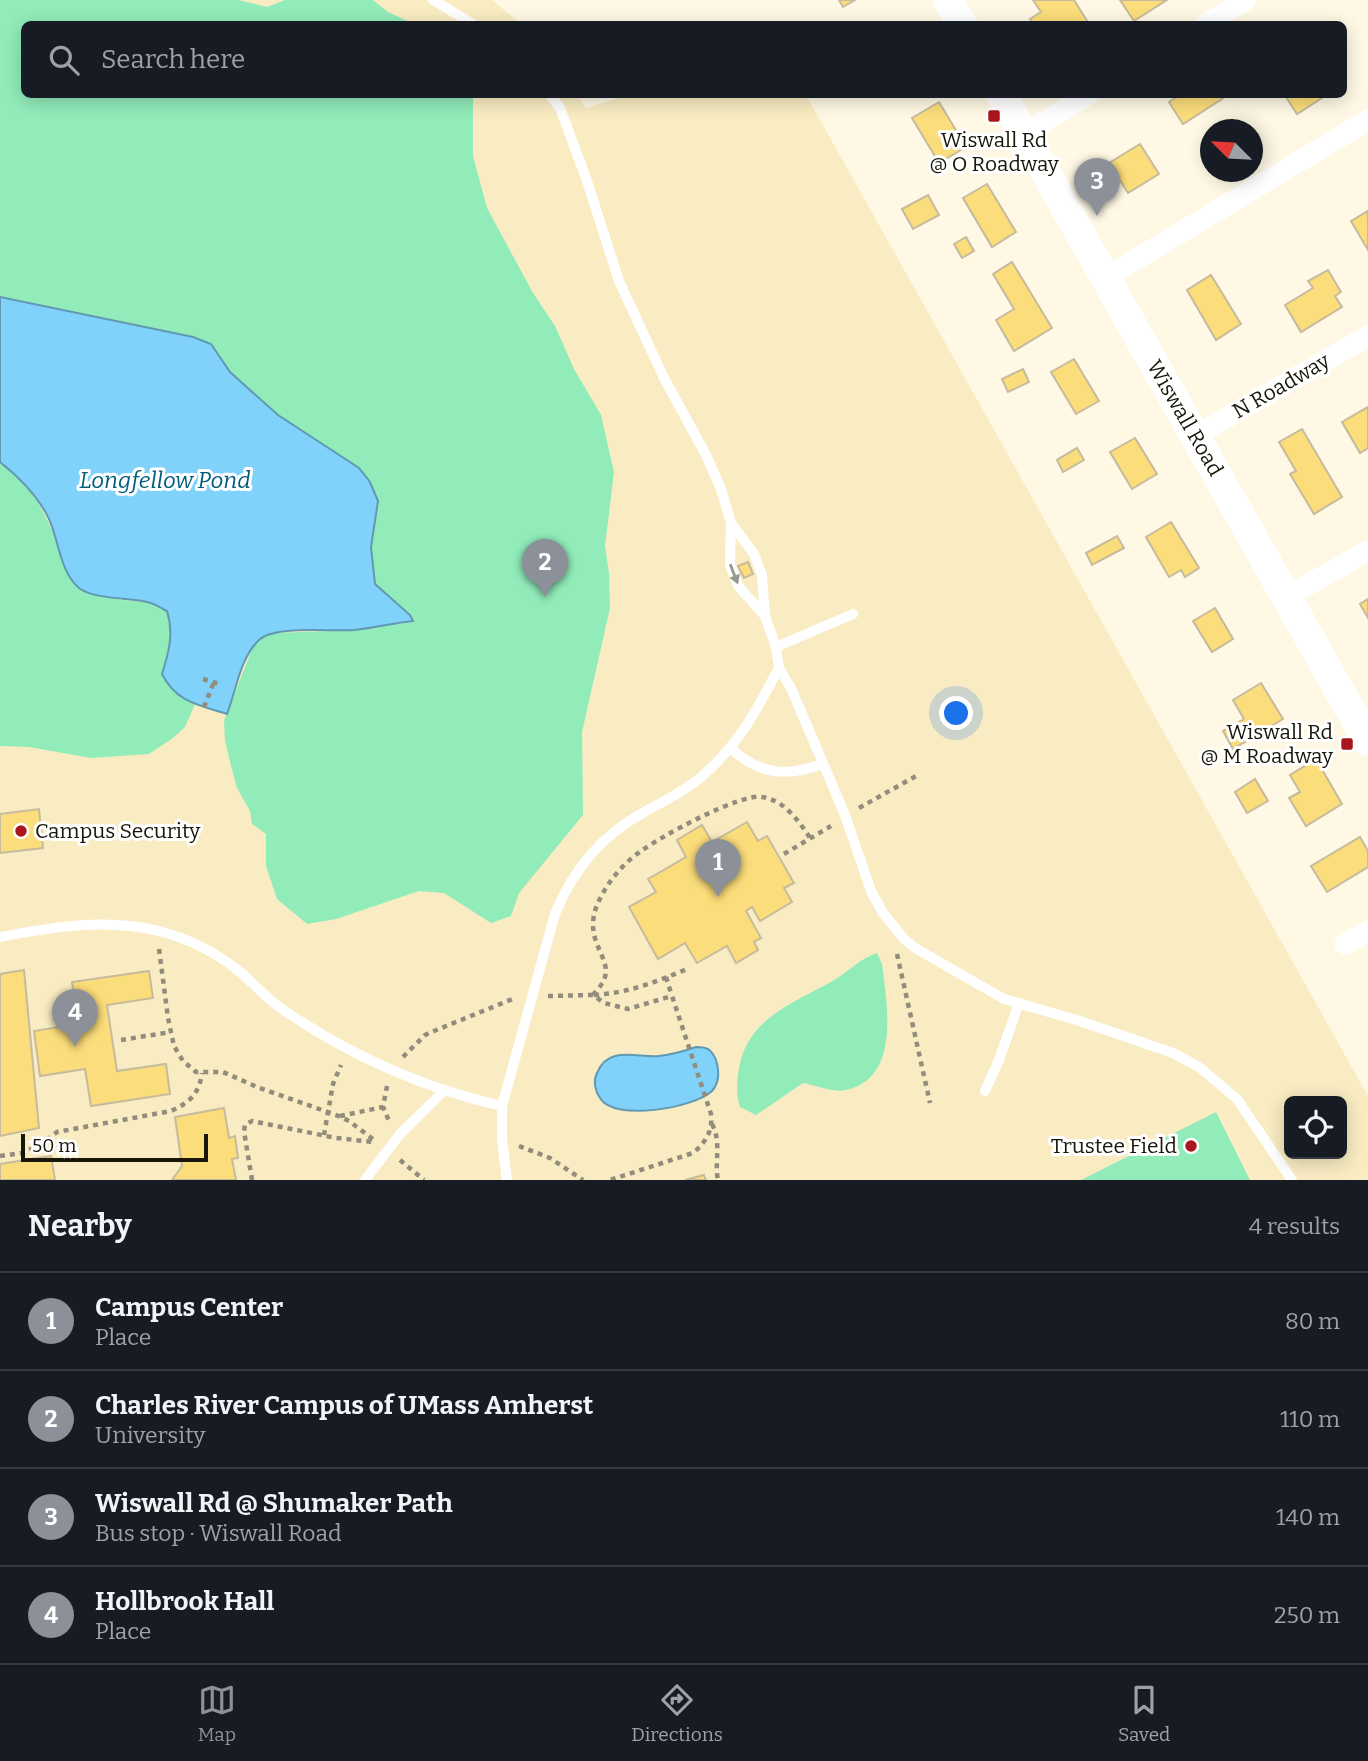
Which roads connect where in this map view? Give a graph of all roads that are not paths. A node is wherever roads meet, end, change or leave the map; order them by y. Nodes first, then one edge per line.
1 (433, 0) edge
2 (948, 0) edge
3 (1247, 0) edge
4 (468, 21) edge
5 (960, 21) edge
6 (1211, 21) edge
7 (553, 98) edge
8 (1004, 98) edge
9 (1082, 98) edge
10 (1368, 120) edge
11 (1024, 134) junction
12 (1105, 278) junction
13 (1368, 336) edge
14 (1195, 436) junction
15 (731, 523) junction
16 (1368, 551) edge
17 (1286, 597) junction
18 (853, 614) dead end
19 (765, 616) junction
20 (776, 647) junction
21 (779, 668) junction
22 (1368, 741) edge
23 (730, 748) junction
24 (823, 764) junction
25 (1368, 932) edge
26 (0, 937) edge
27 (1345, 944) dead end
28 (1019, 1003) junction
29 (444, 1091) junction
30 (985, 1091) dead end
31 (502, 1106) junction
32 (365, 1180) edge
33 (506, 1180) edge
34 (1292, 1180) edge

1 - 4 lane
2 - 5 street
3 - 6 street
7 - 15 lane
8 - 11 street, Wiswall Road
9 - 11 street
10 - 12 street
11 - 12 street, Wiswall Road
12 - 14 street, Wiswall Road
13 - 14 street, N Roadway
14 - 17 street, Wiswall Road
15 - 19 lane
15 -> 19 lane
16 - 17 street
17 - 22 street, Wiswall Road
18 - 20 lane
19 - 20 lane
20 - 21 lane
21 - 23 lane
21 - 24 lane
23 - 24 lane
23 - 31 lane
24 - 28 lane
25 - 27 street
26 - 29 lane
28 - 30 lane
28 - 34 lane
29 - 31 lane
29 - 32 lane
31 - 33 lane

